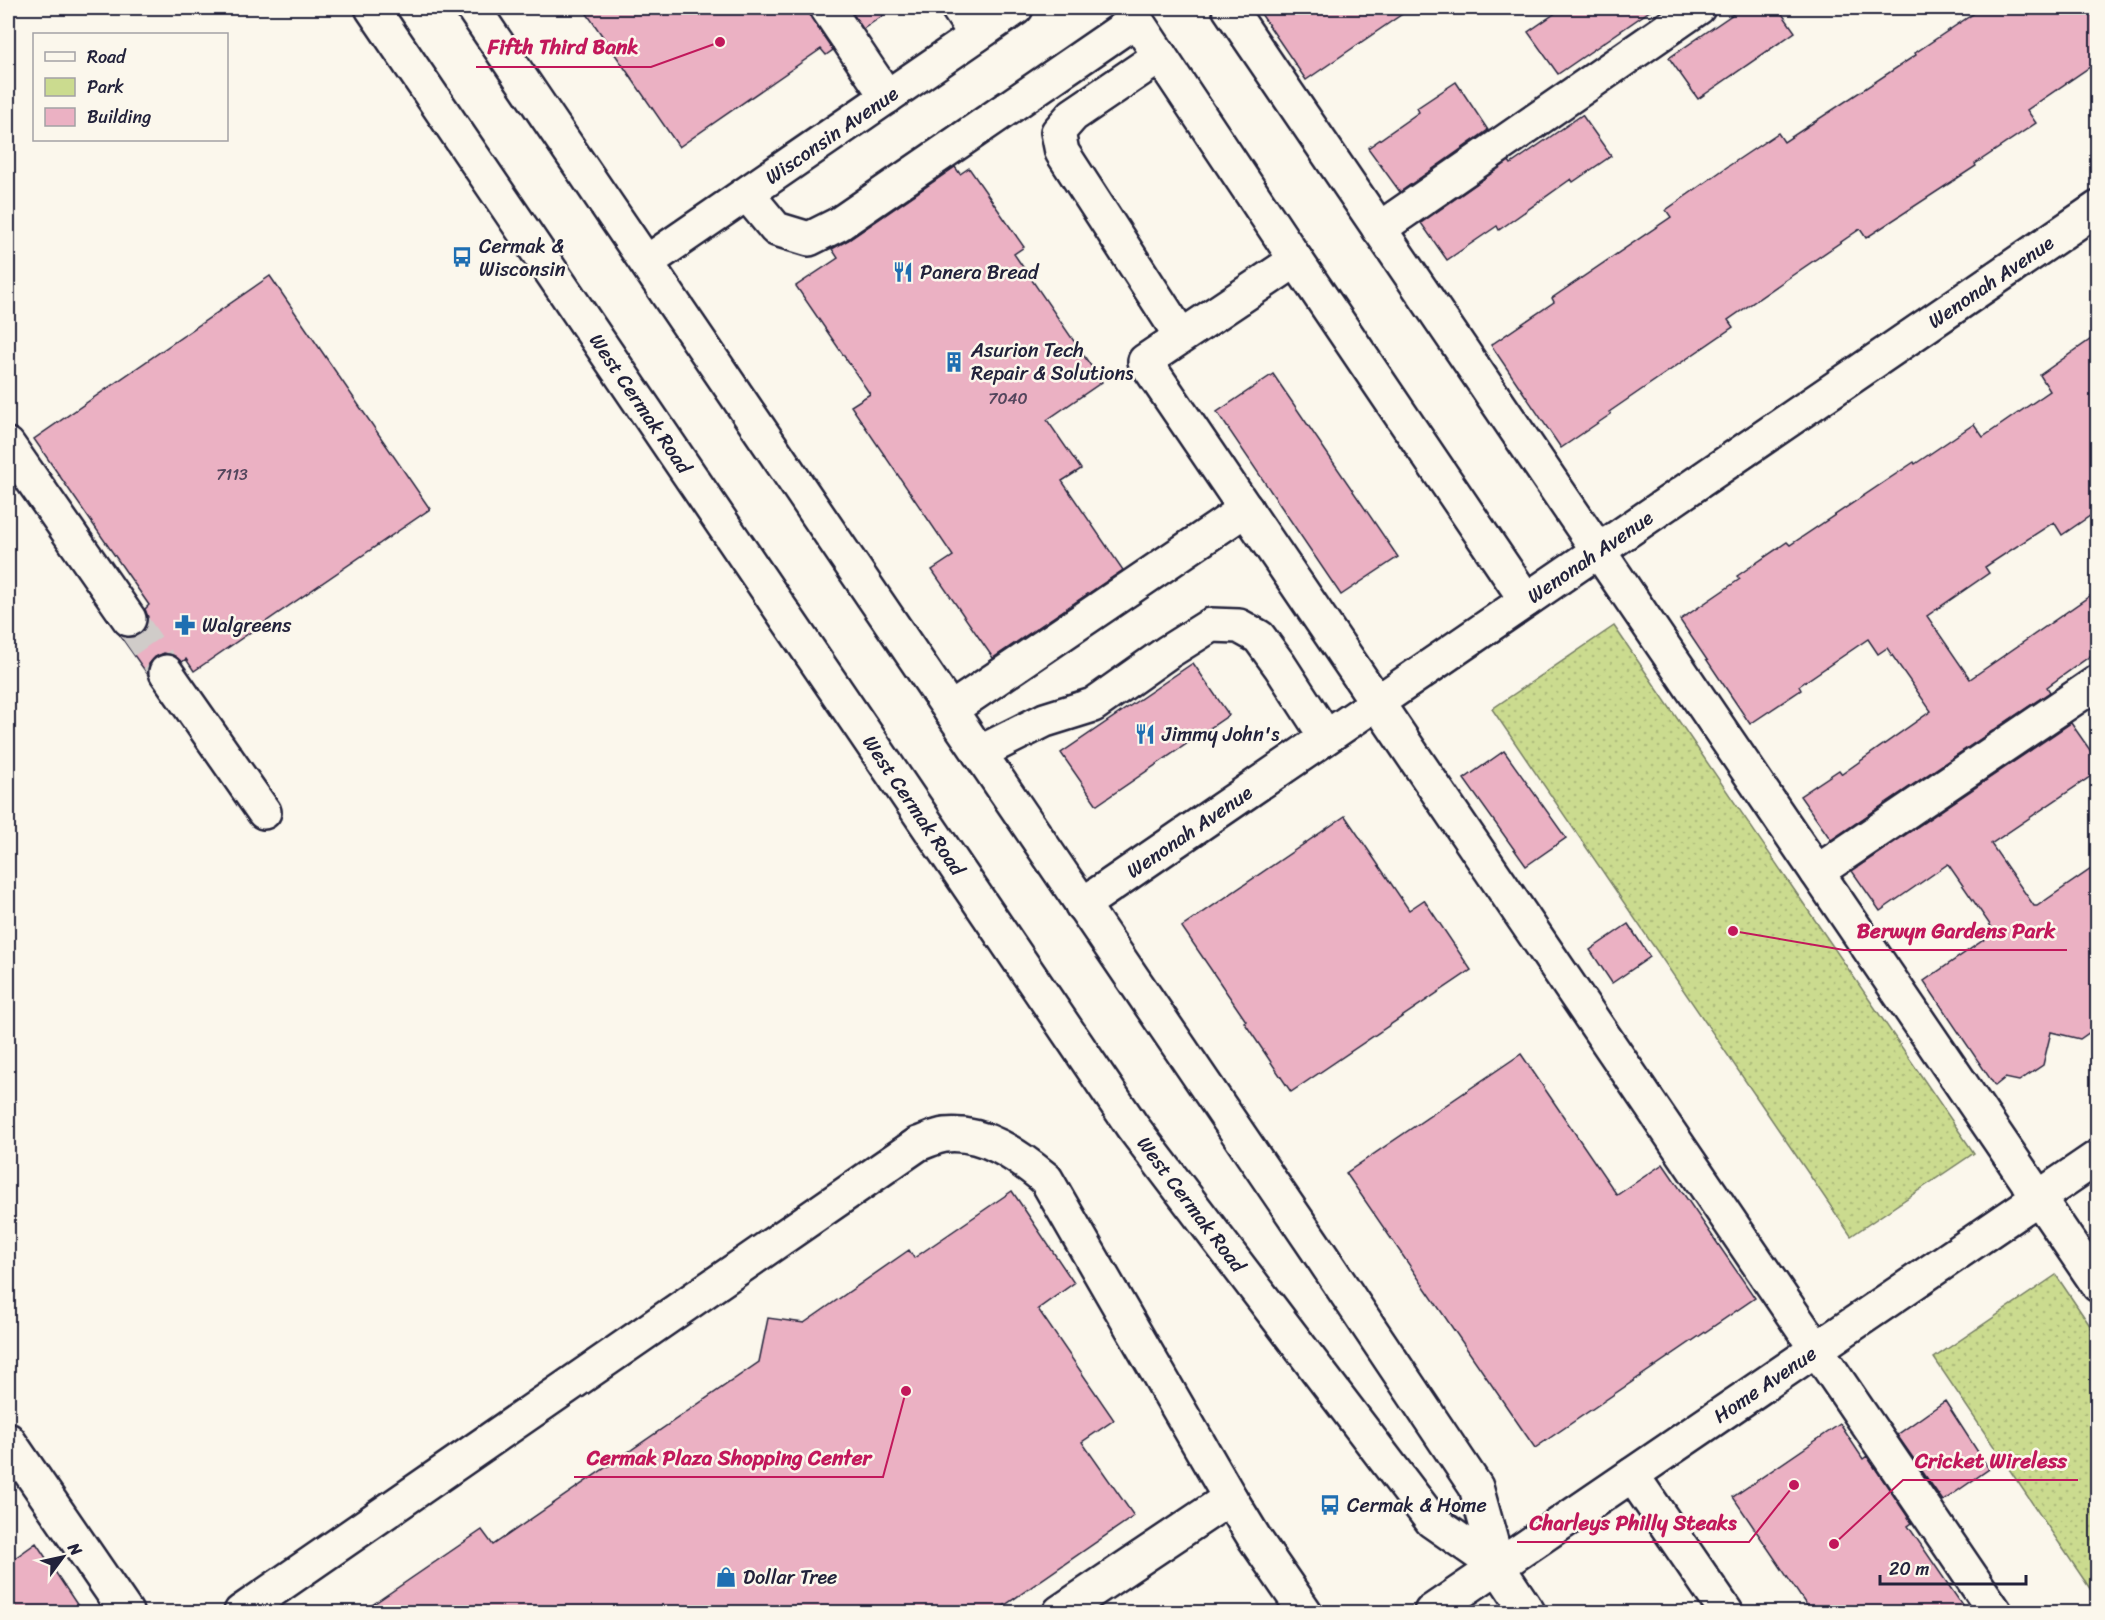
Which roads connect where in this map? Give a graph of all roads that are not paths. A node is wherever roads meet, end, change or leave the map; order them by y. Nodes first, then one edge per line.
1 (372, 8) edge
2 (473, 8) edge
3 (827, 8) edge
4 (958, 8) edge
5 (1016, 8) edge
6 (1229, 8) edge
7 (1698, 8) edge
8 (1132, 14) edge
9 (976, 35) junction
10 (1160, 56) junction
11 (887, 97) junction
12 (747, 194) junction
13 (2097, 208) edge
14 (1379, 229) junction
15 (1296, 261) junction
16 (647, 262) junction
17 (1181, 336) junction
18 (8, 445) edge
19 (1246, 509) junction
20 (1598, 550) junction
21 (1526, 600) junction
22 (129, 619) tunnel mouth
23 (166, 672) tunnel mouth
24 (2097, 682) edge
25 (1377, 703) junction
26 (950, 710) junction
27 (1326, 737) junction
28 (979, 753) junction
29 (264, 812) dead end
30 (1817, 872) junction
31 (1082, 905) junction
32 (2097, 1158) edge
33 (2039, 1198) junction
34 (2097, 1285) edge
35 (1816, 1350) junction
36 (8, 1440) edge
37 (1632, 1475) junction
38 (1230, 1498) junction
39 (1498, 1567) junction
40 (126, 1612) edge
41 (241, 1612) edge
42 (1060, 1612) edge
43 (1305, 1612) edge
44 (1431, 1612) edge
45 (1528, 1612) edge
46 (1726, 1612) edge
47 (1995, 1612) edge

1 - 39 main road, West Cermak Road
2 - 16 main road, West Cermak Road
3 - 11 main road
4 - 9 main road
5 - 9 main road, Wisconsin Avenue
6 - 14 main road
7 - 14 main road
8 - 10 main road
8 - 12 main road
9 - 11 main road, Wisconsin Avenue
10 - 15 main road
10 - 17 main road
11 - 12 main road, Wisconsin Avenue
12 - 16 main road, Wisconsin Avenue
13 - 20 main road, Wenonah Avenue
14 - 20 main road
15 - 17 main road
15 - 21 main road
16 - 26 main road, West Cermak Road
17 - 19 main road
18 - 22 main road
19 - 25 main road
19 - 26 main road
20 - 21 main road, Wenonah Avenue
20 - 30 main road
21 - 25 main road, Wenonah Avenue
23 - 29 main road
24 - 30 main road
25 - 27 main road, Wenonah Avenue
25 - 35 main road
26 - 28 main road, West Cermak Road
27 - 28 main road
27 - 31 main road, Wenonah Avenue
28 - 31 main road, West Cermak Road
30 - 33 main road
31 - 39 main road, West Cermak Road
32 - 33 main road, Home Avenue
33 - 34 main road
33 - 35 main road, Home Avenue
35 - 37 main road, Home Avenue
35 - 47 main road
36 - 40 main road
37 - 39 main road, Home Avenue
37 - 46 main road
38 - 41 main road
38 - 42 main road
38 - 43 main road
39 - 44 main road, Home Avenue
39 - 45 main road, West Cermak Road

